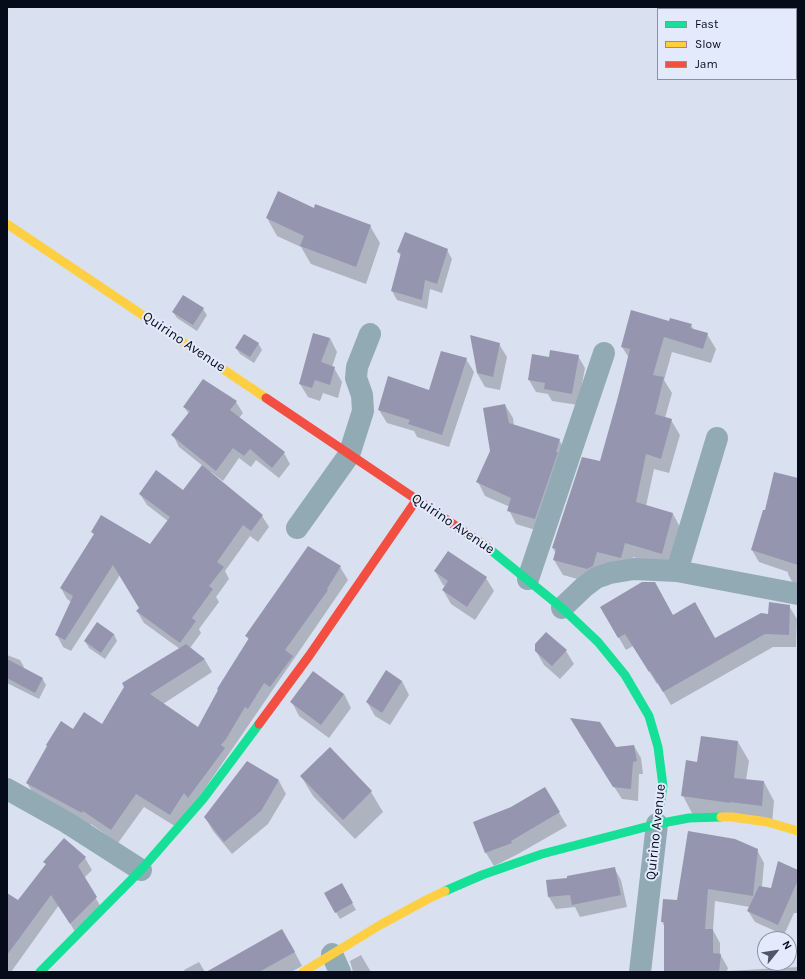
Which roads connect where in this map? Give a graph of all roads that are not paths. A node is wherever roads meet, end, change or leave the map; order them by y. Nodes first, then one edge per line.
1 (7, 224) edge
2 (370, 334) dead end
3 (604, 353) dead end
4 (717, 438) dead end
5 (349, 454) junction
6 (417, 500) junction
7 (297, 528) dead end
8 (677, 571) junction
9 (528, 579) junction
10 (798, 594) edge
11 (562, 608) junction
12 (7, 789) edge
13 (657, 824) junction
14 (798, 831) edge
15 (141, 870) junction
16 (336, 963) edge
17 (40, 972) edge
18 (303, 972) edge
19 (640, 972) edge

1 - 5 main road, Quirino Avenue
2 - 5 street
3 - 9 street
4 - 8 street
5 - 6 main road, Quirino Avenue
5 - 7 street
6 - 9 main road, Quirino Avenue
6 - 15 main road
8 - 10 street
8 - 11 street
9 - 11 main road, Quirino Avenue
11 - 13 main road, Quirino Avenue
12 - 15 street
13 - 14 main road
13 - 16 main road
13 - 19 street, Quirino Avenue
15 - 17 main road
16 - 18 main road

